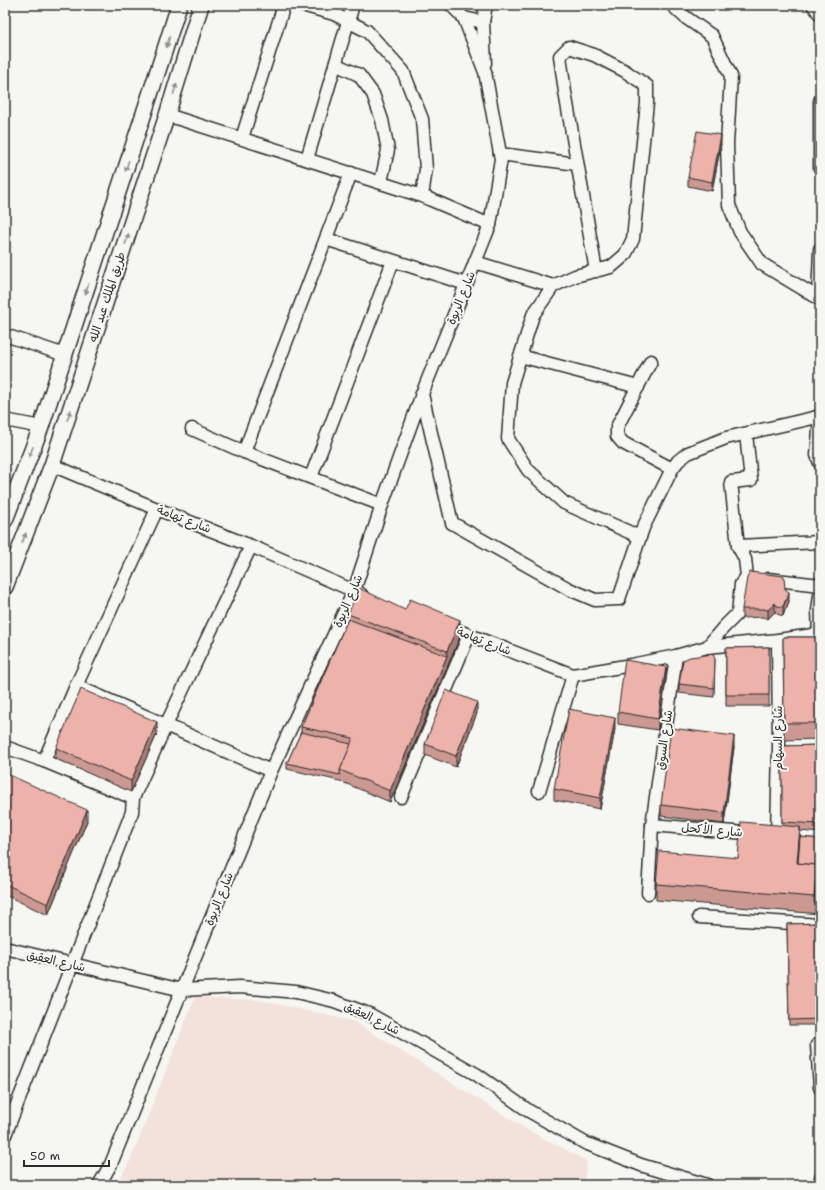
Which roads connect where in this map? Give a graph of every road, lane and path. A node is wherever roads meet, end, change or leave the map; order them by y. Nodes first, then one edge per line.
1 (179, 5) edge
2 (201, 5) edge
3 (284, 5) edge
4 (302, 5) edge
5 (353, 5) edge
6 (451, 5) edge
7 (486, 5) edge
8 (672, 5) edge
9 (813, 5) edge
10 (820, 14) edge
11 (464, 18) junction
12 (348, 22) junction
13 (483, 22) junction
14 (335, 64) junction
15 (485, 72) junction
16 (820, 102) edge
17 (167, 115) junction
18 (242, 138) junction
19 (500, 154) junction
20 (307, 159) junction
21 (577, 164) junction
22 (820, 168) edge
23 (351, 173) junction
24 (381, 182) junction
25 (422, 196) junction
26 (490, 225) junction
27 (326, 239) junction
28 (820, 249) edge
29 (393, 261) junction
30 (475, 262) junction
31 (596, 271) junction
32 (466, 284) junction
33 (553, 286) junction
34 (819, 298) edge
35 (5, 335) edge
36 (65, 355) junction
37 (520, 356) junction
38 (651, 361) dead end
39 (638, 387) junction
40 (422, 394) junction
41 (820, 416) edge
42 (5, 420) edge
43 (41, 427) junction
44 (192, 429) dead end
45 (746, 434) junction
46 (244, 452) junction
47 (52, 464) junction
48 (820, 464) edge
49 (672, 469) junction
50 (311, 477) junction
51 (10, 493) edge
52 (382, 505) junction
53 (157, 509) junction
54 (5, 520) edge
55 (640, 537) junction
56 (820, 542) edge
57 (251, 546) junction
58 (738, 546) junction
59 (747, 576) junction
60 (820, 585) edge
61 (5, 587) edge
62 (354, 591) junction
63 (820, 595) edge
64 (368, 596) edge
65 (433, 622) edge
66 (820, 634) edge
67 (469, 635) junction
68 (778, 640) junction
69 (707, 647) junction
70 (676, 656) junction
71 (573, 675) junction
72 (76, 686) junction
73 (166, 725) junction
74 (5, 747) edge
75 (779, 747) junction
76 (792, 747) edge
77 (44, 761) junction
78 (271, 771) junction
79 (539, 791) dead end
80 (401, 797) dead end
81 (133, 798) junction
82 (652, 824) junction
83 (777, 836) junction
84 (791, 837) edge
85 (648, 892) dead end
86 (700, 918) dead end
87 (820, 925) edge
88 (5, 948) edge
89 (72, 964) junction
90 (182, 990) junction
91 (814, 1045) edge
92 (820, 1088) edge
93 (5, 1135) edge
94 (99, 1185) edge
95 (707, 1185) edge

1 -> 36 main road, طريق الملك عبد الله
17 -> 2 main road, طريق الملك عبد الله
3 - 18 street
4 - 12 street
5 - 12 street
6 - 11 street, شارع الربوة
7 - 13 street
8 - 34 street
9 - 10 street
11 - 13 street
11 - 15 street, شارع الربوة
12 - 14 street
12 - 25 street
13 - 15 street
14 - 20 street
14 - 24 street
15 - 19 street, شارع الربوة
16 - 22 street
17 - 18 street
47 -> 17 main road, طريق الملك عبد الله
18 - 20 street
19 - 21 street
19 - 26 street, شارع الربوة
20 - 23 street
21 - 31 street
21 - 31 street
23 - 24 street
23 - 27 street
24 - 25 street
25 - 26 street
26 - 30 street, شارع الربوة
27 - 29 street
27 - 46 street
28 - 34 street
29 - 32 street
29 - 50 street
30 - 32 street, شارع الربوة
30 - 33 street
31 - 33 street
32 - 40 street, شارع الربوة
33 - 37 street
35 - 36 street
36 - 43 main road, طريق الملك عبد الله
37 - 39 street
37 - 55 street
38 - 39 street
39 - 49 street
40 - 52 street, شارع الربوة
40 - 55 street
41 - 45 street
41 - 48 street
42 - 43 street
43 -> 51 main road, طريق الملك عبد الله
44 - 46 street
45 - 49 street
45 - 58 street
46 - 50 street
47 - 53 street, شارع تهامة
61 -> 47 main road, طريق الملك عبد الله
49 - 55 street
50 - 52 street
51 - 54 main road, طريق الملك عبد الله
52 - 62 street, شارع الربوة
53 - 57 street, شارع تهامة
53 - 72 street
56 - 58 street
57 - 62 street, شارع تهامة
57 - 73 street
58 - 59 street
59 - 60 street
59 - 69 street
62 - 64 street, شارع تهامة
62 - 78 street, شارع الربوة
63 - 66 street
65 - 67 street, شارع تهامة
66 - 68 street
67 - 71 street, شارع تهامة
67 - 80 street
68 - 69 street
68 - 75 street, شارع السهام
69 - 70 street
70 - 71 street
70 - 82 street, شارع السوق
71 - 79 street
72 - 73 street
72 - 77 street
73 - 78 street
73 - 81 street
74 - 77 street
75 - 76 street
75 - 83 street, شارع السهام
77 - 81 street
78 - 90 street, شارع الربوة
81 - 89 street
82 - 83 street, شارع الأكحل
82 - 85 street, شارع السوق
83 - 84 street, شارع الأكحل
86 - 87 street
88 - 89 street, شارع العقيق
89 - 90 street, شارع العقيق
89 - 93 street
90 - 94 street, شارع الربوة
90 - 95 street, شارع العقيق
91 - 92 street

